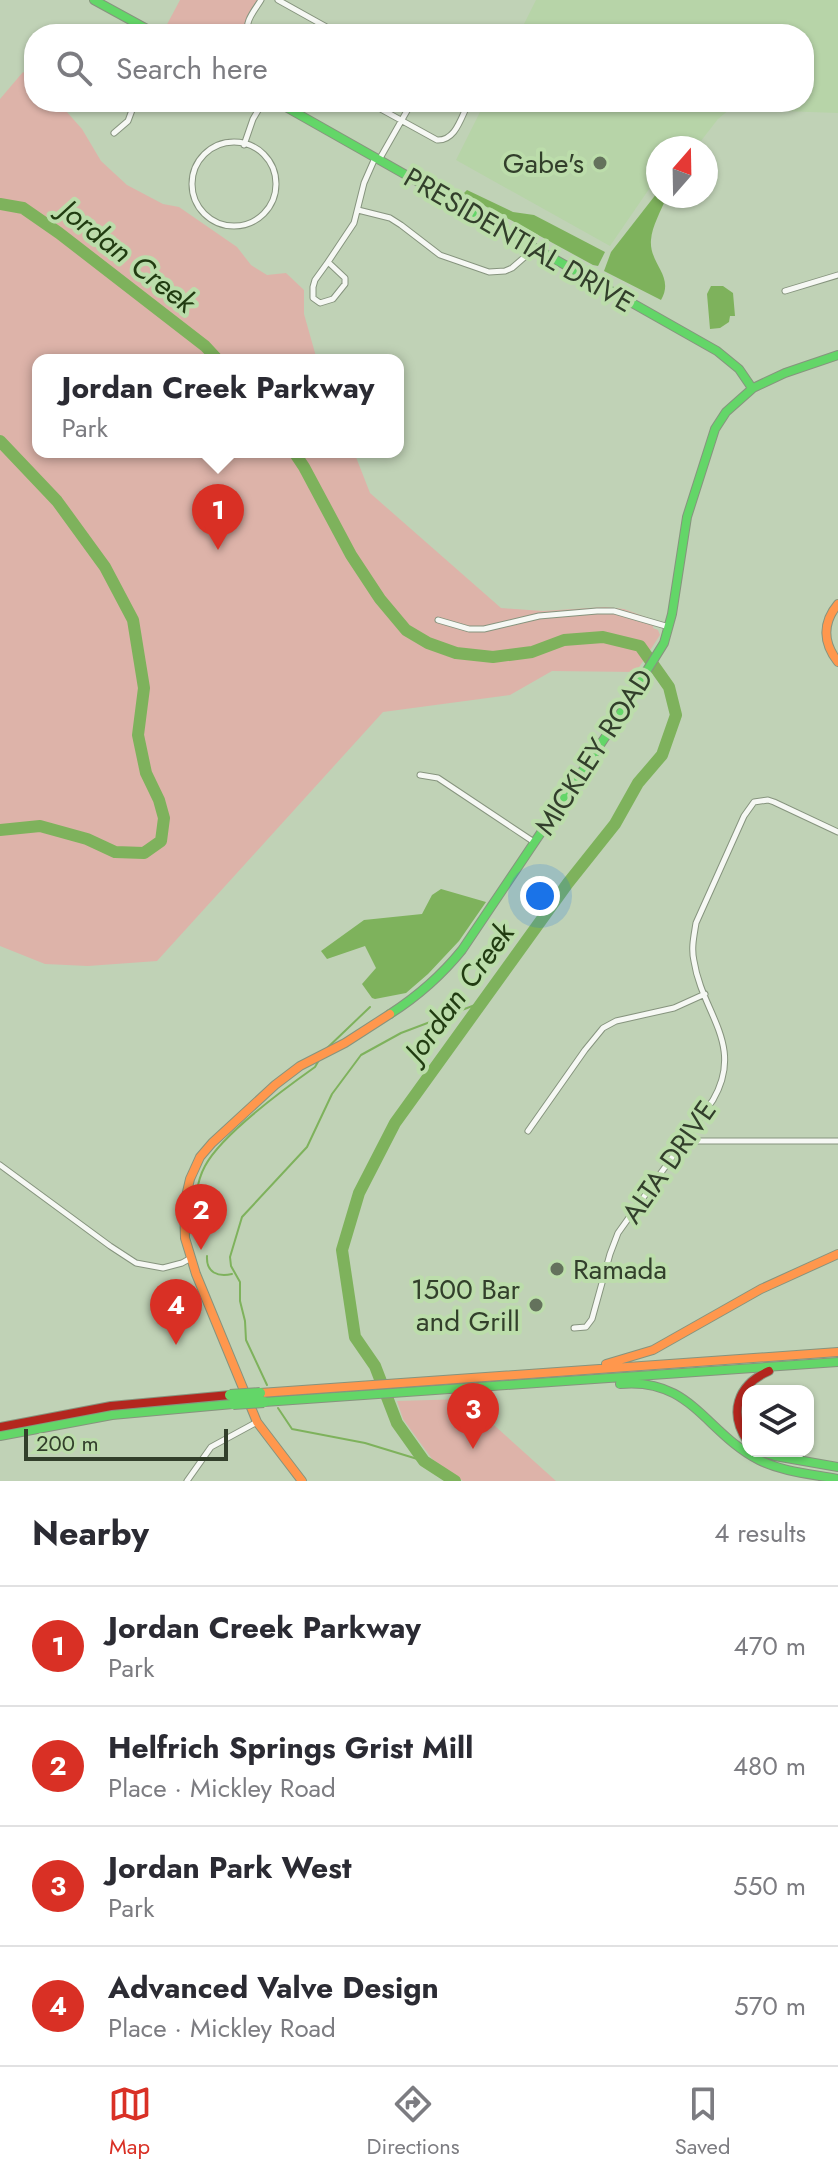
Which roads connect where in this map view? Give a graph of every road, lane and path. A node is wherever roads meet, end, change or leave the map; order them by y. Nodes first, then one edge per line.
1 (94, 0) edge
2 (261, 0) edge
3 (278, 0) edge
4 (137, 24) edge
5 (247, 24) edge
6 (321, 24) edge
7 (131, 112) edge
8 (257, 112) edge
9 (295, 112) edge
10 (385, 112) edge
11 (406, 112) edge
12 (464, 112) edge
13 (401, 121) junction
14 (114, 133) dead end
15 (244, 145) junction
16 (377, 159) junction
17 (358, 210) junction
18 (535, 248) junction
19 (328, 262) junction
20 (838, 275) edge
21 (785, 291) dead end
22 (838, 355) edge
23 (752, 388) junction
24 (838, 604) edge
25 (438, 620) dead end
26 (669, 627) junction
27 (838, 662) edge
28 (420, 775) dead end
29 (838, 832) edge
30 (535, 842) junction
31 (705, 994) junction
32 (528, 1131) dead end
33 (684, 1141) junction
34 (838, 1141) edge
35 (0, 1165) edge
36 (838, 1254) edge
37 (191, 1258) junction
38 (574, 1328) dead end
39 (838, 1352) edge
40 (838, 1362) edge
41 (804, 1365) junction
42 (577, 1371) junction
43 (436, 1385) junction
44 (510, 1385) junction
45 (747, 1385) edge
46 (742, 1395) edge
47 (232, 1400) junction
48 (257, 1422) junction
49 (0, 1427) edge
50 (742, 1434) edge
51 (0, 1436) edge
52 (781, 1457) edge
53 (838, 1467) edge
54 (838, 1479) edge
55 (187, 1481) edge
56 (302, 1481) edge

1 - 4 main road
2 - 5 street
3 - 6 street
7 - 14 street
8 - 15 street
9 - 16 main road, PRESIDENTIAL DRIVE
10 - 13 street
11 - 13 street
12 - 13 street
13 - 16 street
15 - 15 street
16 - 17 street
16 - 18 main road, PRESIDENTIAL DRIVE
17 - 18 street
17 - 19 street
18 - 23 main road, PRESIDENTIAL DRIVE
19 - 19 street
20 - 21 street
22 - 23 main road, MICKLEY ROAD
23 - 26 main road, MICKLEY ROAD
24 - 27 main road
25 - 26 street
26 - 30 main road, MICKLEY ROAD
28 - 30 street
29 - 31 street, ALTA DRIVE
30 - 37 main road, MICKLEY ROAD
31 - 32 street
31 - 33 street, ALTA DRIVE
33 - 34 street
33 - 38 street, ALTA DRIVE
35 - 37 street
36 - 42 main road
37 - 48 main road, MICKLEY ROAD
39 - 42 main road
40 - 41 main road
41 - 44 main road
41 - 45 main road
42 - 43 main road
43 - 44 main road
43 - 47 main road, bridge
44 - 54 main road
46 - 50 main road
47 - 49 main road
47 - 51 main road
48 - 55 street
48 - 56 main road, MICKLEY ROAD
52 - 53 main road

